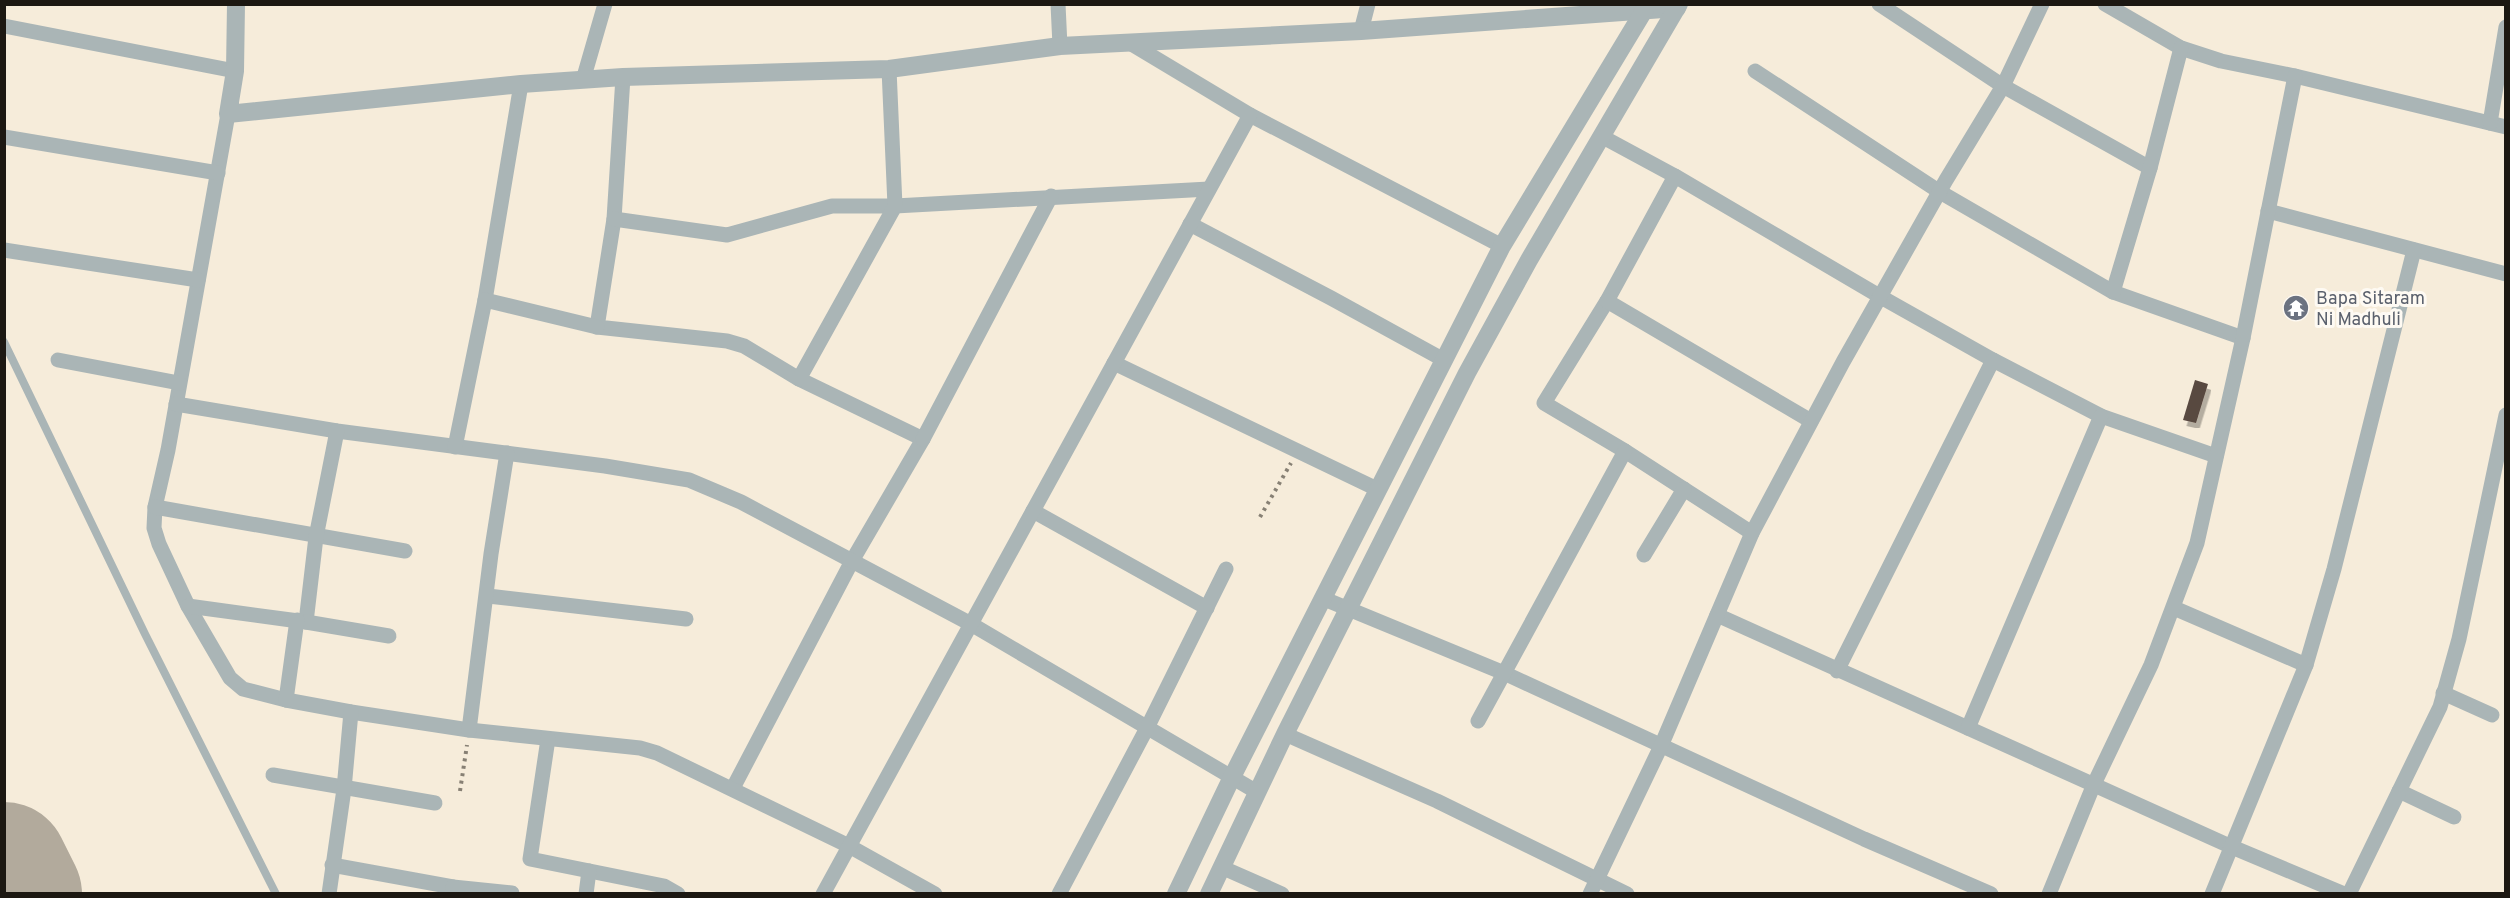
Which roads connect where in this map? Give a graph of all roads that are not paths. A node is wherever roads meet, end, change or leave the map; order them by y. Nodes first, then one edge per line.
1 (236, 4) edge
2 (604, 4) edge
3 (1059, 4) edge
4 (1368, 4) edge
5 (1879, 4) edge
6 (2042, 4) edge
7 (2106, 4) edge
8 (1678, 6) edge
9 (1646, 7) edge
10 (4, 26) edge
11 (2505, 27) edge
12 (1361, 31) junction
13 (1130, 44) junction
14 (1060, 46) junction
15 (2181, 48) junction
16 (889, 69) junction
17 (235, 71) junction
18 (1755, 71) dead end
19 (2295, 76) junction
20 (623, 77) junction
21 (583, 80) junction
22 (521, 84) junction
23 (2003, 87) junction
24 (228, 114) junction
25 (1250, 115) junction
26 (2490, 123) junction
27 (2505, 127) edge
28 (1601, 136) junction
29 (4, 137) edge
30 (2150, 168) junction
31 (218, 173) junction
32 (1675, 176) junction
33 (1209, 189) junction
34 (1940, 192) junction
35 (1051, 196) junction
36 (895, 207) junction
37 (2268, 211) junction
38 (614, 219) junction
39 (1190, 224) junction
40 (1502, 246) junction
41 (4, 250) edge
42 (2414, 250) junction
43 (2505, 274) edge
44 (198, 280) junction
45 (2113, 292) junction
46 (1881, 297) junction
47 (485, 300) junction
48 (1607, 301) junction
49 (597, 327) junction
50 (2243, 338) junction
51 (4, 342) edge
52 (58, 360) dead end
53 (1444, 360) junction
54 (1993, 360) junction
55 (1114, 363) junction
56 (799, 379) junction
57 (179, 384) junction
58 (176, 404) junction
59 (2505, 414) edge
60 (2101, 416) junction
61 (1811, 421) junction
62 (337, 431) junction
63 (923, 439) junction
64 (455, 447) junction
65 (1625, 451) junction
66 (507, 453) junction
67 (2216, 456) junction
68 (1377, 489) junction
69 (1684, 489) junction
70 (154, 507) junction
71 (1033, 511) junction
72 (1752, 533) junction
73 (316, 537) junction
74 (405, 551) dead end
75 (1644, 555) dead end
76 (852, 561) junction
77 (1226, 569) dead end
78 (488, 596) junction
79 (1322, 598) junction
80 (188, 606) junction
81 (1207, 608) junction
82 (2174, 608) junction
83 (1347, 609) junction
84 (1717, 615) junction
85 (686, 619) dead end
86 (302, 621) junction
87 (971, 624) junction
88 (389, 636) dead end
89 (2306, 665) junction
90 (1837, 671) junction
91 (1504, 673) junction
92 (2444, 693) junction
93 (286, 700) junction
94 (351, 712) junction
95 (2492, 715) dead end
96 (1478, 721) dead end
97 (1147, 728) junction
98 (1968, 728) junction
99 (469, 729) junction
100 (1285, 734) junction
101 (548, 739) junction
102 (1661, 746) junction
103 (273, 775) dead end
104 (1232, 777) junction
105 (2094, 784) junction
106 (734, 788) junction
107 (344, 789) junction
108 (2399, 791) junction
109 (1257, 792) junction
110 (435, 803) dead end
111 (2454, 817) dead end
112 (849, 846) junction
113 (2232, 847) junction
114 (332, 865) junction
115 (1221, 867) junction
116 (589, 871) junction
117 (1593, 887) edge
118 (453, 890) edge
119 (512, 893) edge
120 (276, 894) edge
121 (329, 894) edge
122 (586, 894) edge
123 (678, 894) edge
124 (822, 894) edge
125 (935, 894) edge
126 (1059, 894) edge
127 (1176, 894) edge
128 (1209, 894) edge
129 (1282, 894) edge
130 (1627, 894) edge
131 (1991, 894) edge
132 (2049, 894) edge
133 (2212, 894) edge
134 (2344, 894) edge
135 (2349, 894) edge

1 - 17 street
2 - 21 street
3 - 14 street
4 - 12 street
5 - 23 street
6 - 23 street
7 - 15 street
8 - 9 street
8 - 28 street
9 - 12 street
9 - 40 street
10 - 17 street
11 - 26 street
12 - 13 street
13 - 14 street
13 - 25 street
14 - 16 street
15 - 19 street
15 - 30 street
16 - 20 street
16 - 36 street
17 - 24 street
18 - 34 street
19 - 26 street
19 - 37 street
20 - 21 street
20 - 38 street
21 - 22 street
22 - 24 street
22 - 47 street
23 - 30 street
23 - 34 street
24 - 31 street
25 - 33 street
25 - 40 street
26 - 27 street
28 - 32 street
28 - 83 street
29 - 31 street
30 - 45 street
31 - 44 street
32 - 46 street
32 - 48 street
33 - 35 street
33 - 39 street
34 - 45 street
34 - 46 street
35 - 36 street
35 - 63 street
36 - 38 street
36 - 56 street
37 - 42 street
37 - 50 street
38 - 49 street
39 - 53 street
39 - 55 street
40 - 53 street
41 - 44 street
42 - 43 street
42 - 89 street
44 - 57 street
45 - 50 street
46 - 54 street
46 - 61 street
47 - 49 street
47 - 64 street
48 - 61 street
48 - 65 street
49 - 56 street
50 - 67 street
51 - 120 lane
52 - 57 street
53 - 68 street
54 - 60 street
54 - 90 street
55 - 68 street
55 - 71 street
56 - 63 street
57 - 58 street
58 - 62 street
58 - 70 street
59 - 92 street
60 - 67 street
60 - 98 street
61 - 72 street
62 - 64 street
62 - 73 street
63 - 76 street
64 - 66 street
65 - 69 street
65 - 91 street
66 - 76 street
66 - 78 street
67 - 82 street
68 - 79 street
69 - 72 street
69 - 75 street
70 - 73 street
70 - 80 street
71 - 81 street
71 - 87 street
72 - 84 street
73 - 74 street
73 - 86 street
76 - 87 street
76 - 106 street
77 - 81 street
78 - 85 street
78 - 99 street
79 - 83 street
79 - 104 street
80 - 86 street
80 - 93 street
81 - 97 street
82 - 89 street
82 - 105 street
83 - 91 street
83 - 100 street
84 - 90 street
84 - 102 street
86 - 88 street
86 - 93 street
87 - 97 street
87 - 112 street
89 - 113 street
90 - 98 street
91 - 96 street
91 - 102 street
92 - 95 street
92 - 108 street
93 - 94 street
94 - 99 street
94 - 107 street
97 - 104 street
97 - 126 street
98 - 105 street
99 - 101 street
100 - 109 street
100 - 117 street
101 - 106 street
101 - 116 street
102 - 117 street
102 - 131 street
103 - 107 street
104 - 109 street
104 - 127 street
105 - 113 street
105 - 132 street
106 - 112 street
107 - 110 street
107 - 114 street
108 - 111 street
108 - 135 street
109 - 115 street
112 - 124 street
112 - 125 street
113 - 133 street
113 - 134 street
114 - 118 street
114 - 121 street
115 - 128 street
115 - 129 street
116 - 122 street
116 - 123 street
117 - 130 street
118 - 119 street

